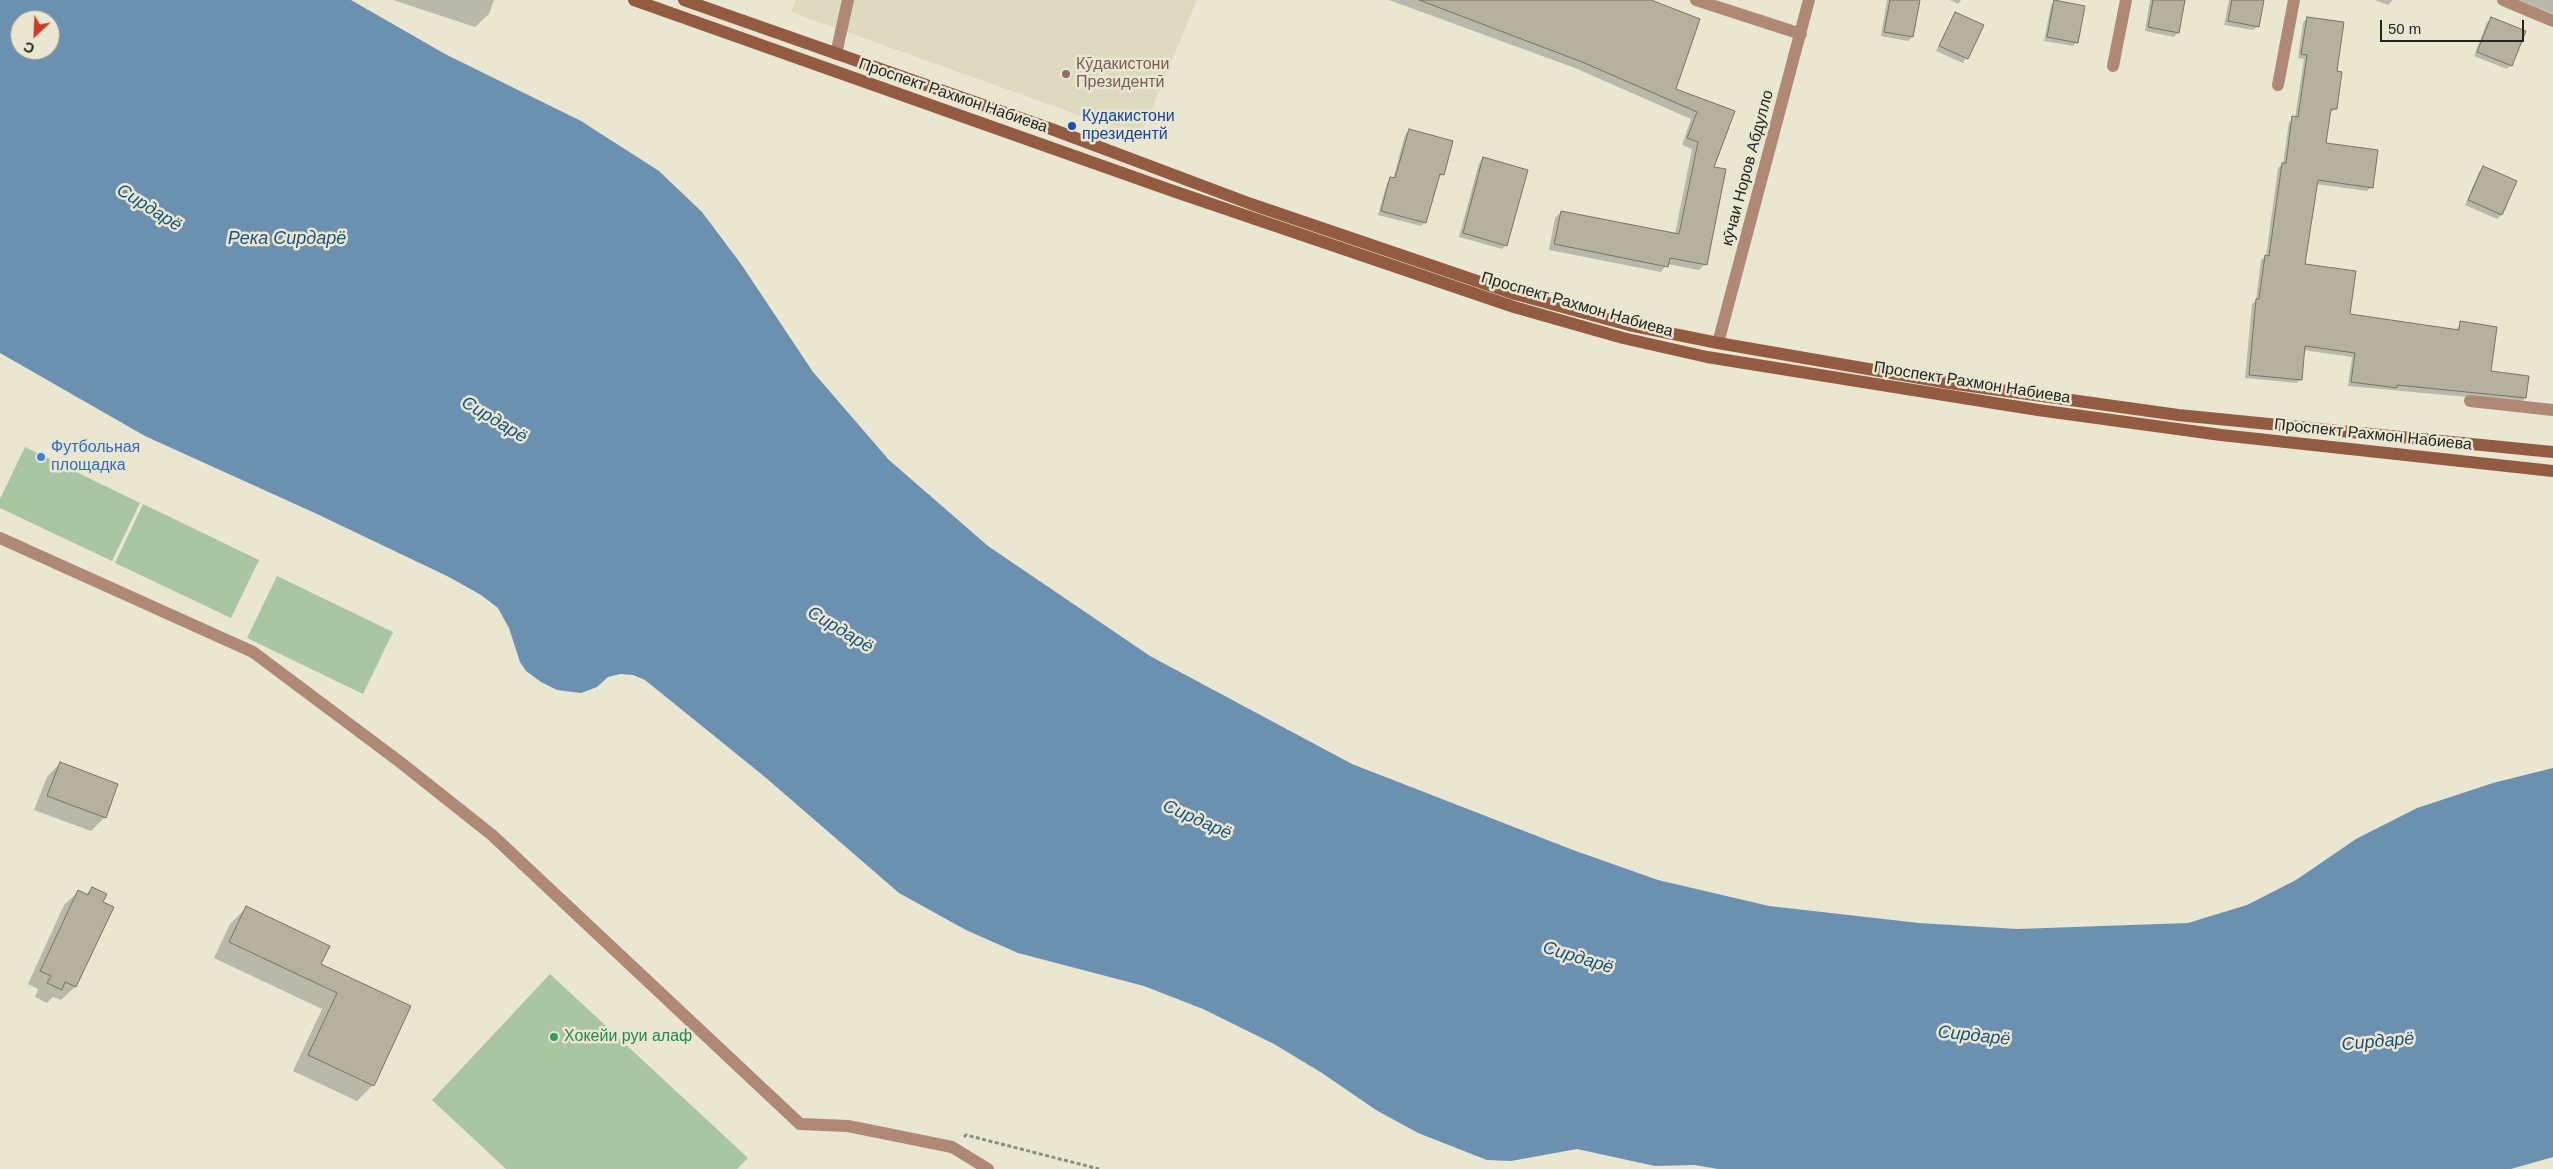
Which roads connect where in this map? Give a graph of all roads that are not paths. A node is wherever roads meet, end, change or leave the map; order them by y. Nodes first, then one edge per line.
1 (634, 0) edge
2 (684, 0) edge
3 (848, 0) edge
4 (1696, 0) edge
5 (1809, 0) edge
6 (2126, 0) edge
7 (2294, 0) edge
8 (2503, 0) edge
9 (2553, 21) edge
10 (1801, 34) junction
11 (836, 54) junction
12 (2113, 66) dead end
13 (2278, 84) dead end
14 (1718, 343) junction
15 (2470, 401) dead end
16 (2553, 410) edge
17 (2553, 452) edge
18 (2553, 471) edge
19 (0, 538) edge
20 (988, 1169) edge

1 - 18 main road, Проспект Рахмон Набиева
2 - 11 main road, Проспект Рахмон Набиева
3 - 11 street
4 - 10 street
5 - 10 street, кӯчаи Норов Абдулло
6 - 12 street
7 - 13 street
8 - 9 street
10 - 14 street, кӯчаи Норов Абдулло
11 - 14 main road, Проспект Рахмон Набиева
14 - 17 main road, Проспект Рахмон Набиева
15 - 16 street
19 - 20 street

